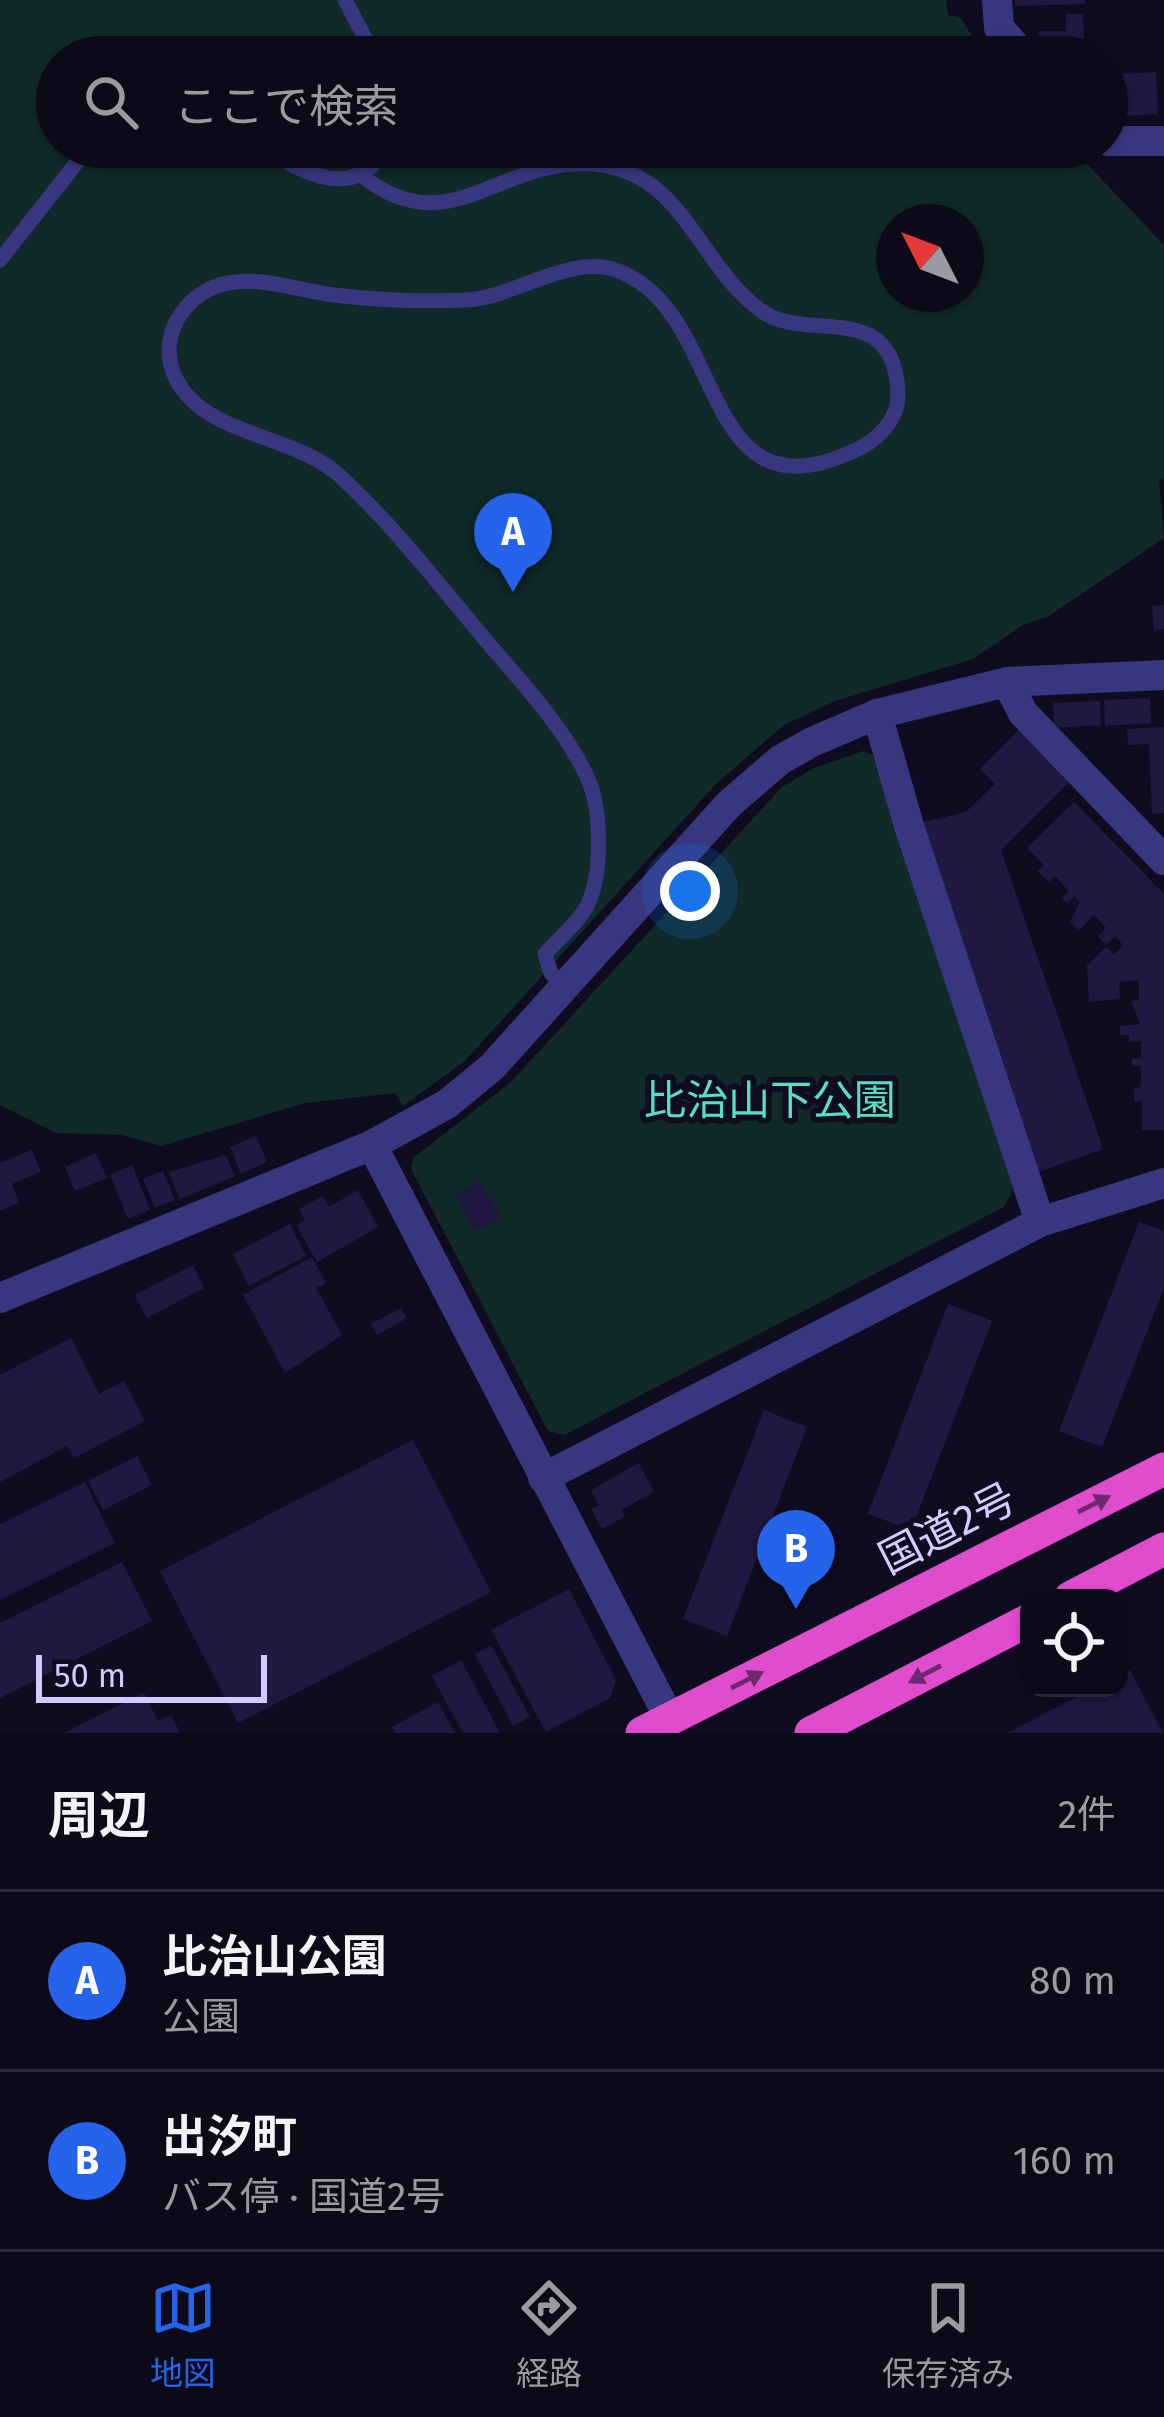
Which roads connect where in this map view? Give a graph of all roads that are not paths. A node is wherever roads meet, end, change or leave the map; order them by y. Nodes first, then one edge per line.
1 (345, 0) edge
2 (997, 0) edge
3 (364, 36) edge
4 (1006, 36) edge
5 (1164, 141) edge
6 (1128, 142) edge
7 (72, 168) edge
8 (293, 168) edge
9 (368, 168) edge
10 (552, 168) edge
11 (603, 168) edge
12 (361, 176) junction
13 (0, 260) edge
14 (1164, 676) edge
15 (1007, 682) junction
16 (878, 714) junction
17 (1164, 860) edge
18 (566, 988) junction
19 (372, 1145) junction
20 (1164, 1183) edge
21 (1040, 1222) junction
22 (0, 1298) edge
23 (1164, 1469) edge
24 (542, 1478) junction
25 (1164, 1549) edge
26 (1087, 1589) edge
27 (1020, 1625) edge
28 (656, 1726) edge
29 (811, 1733) edge

1 - 3 lane
2 - 4 street
5 - 6 street
7 - 13 lane
8 - 12 lane
9 - 12 lane
10 - 12 lane
11 - 18 lane
14 - 15 street
15 - 16 street
15 - 17 street
16 - 18 street
16 - 21 street
18 - 19 street
19 - 22 street
19 - 24 street
20 - 21 street
21 - 24 street
28 -> 23 highway, 国道2号
24 - 28 street
25 - 26 highway
27 -> 29 highway

